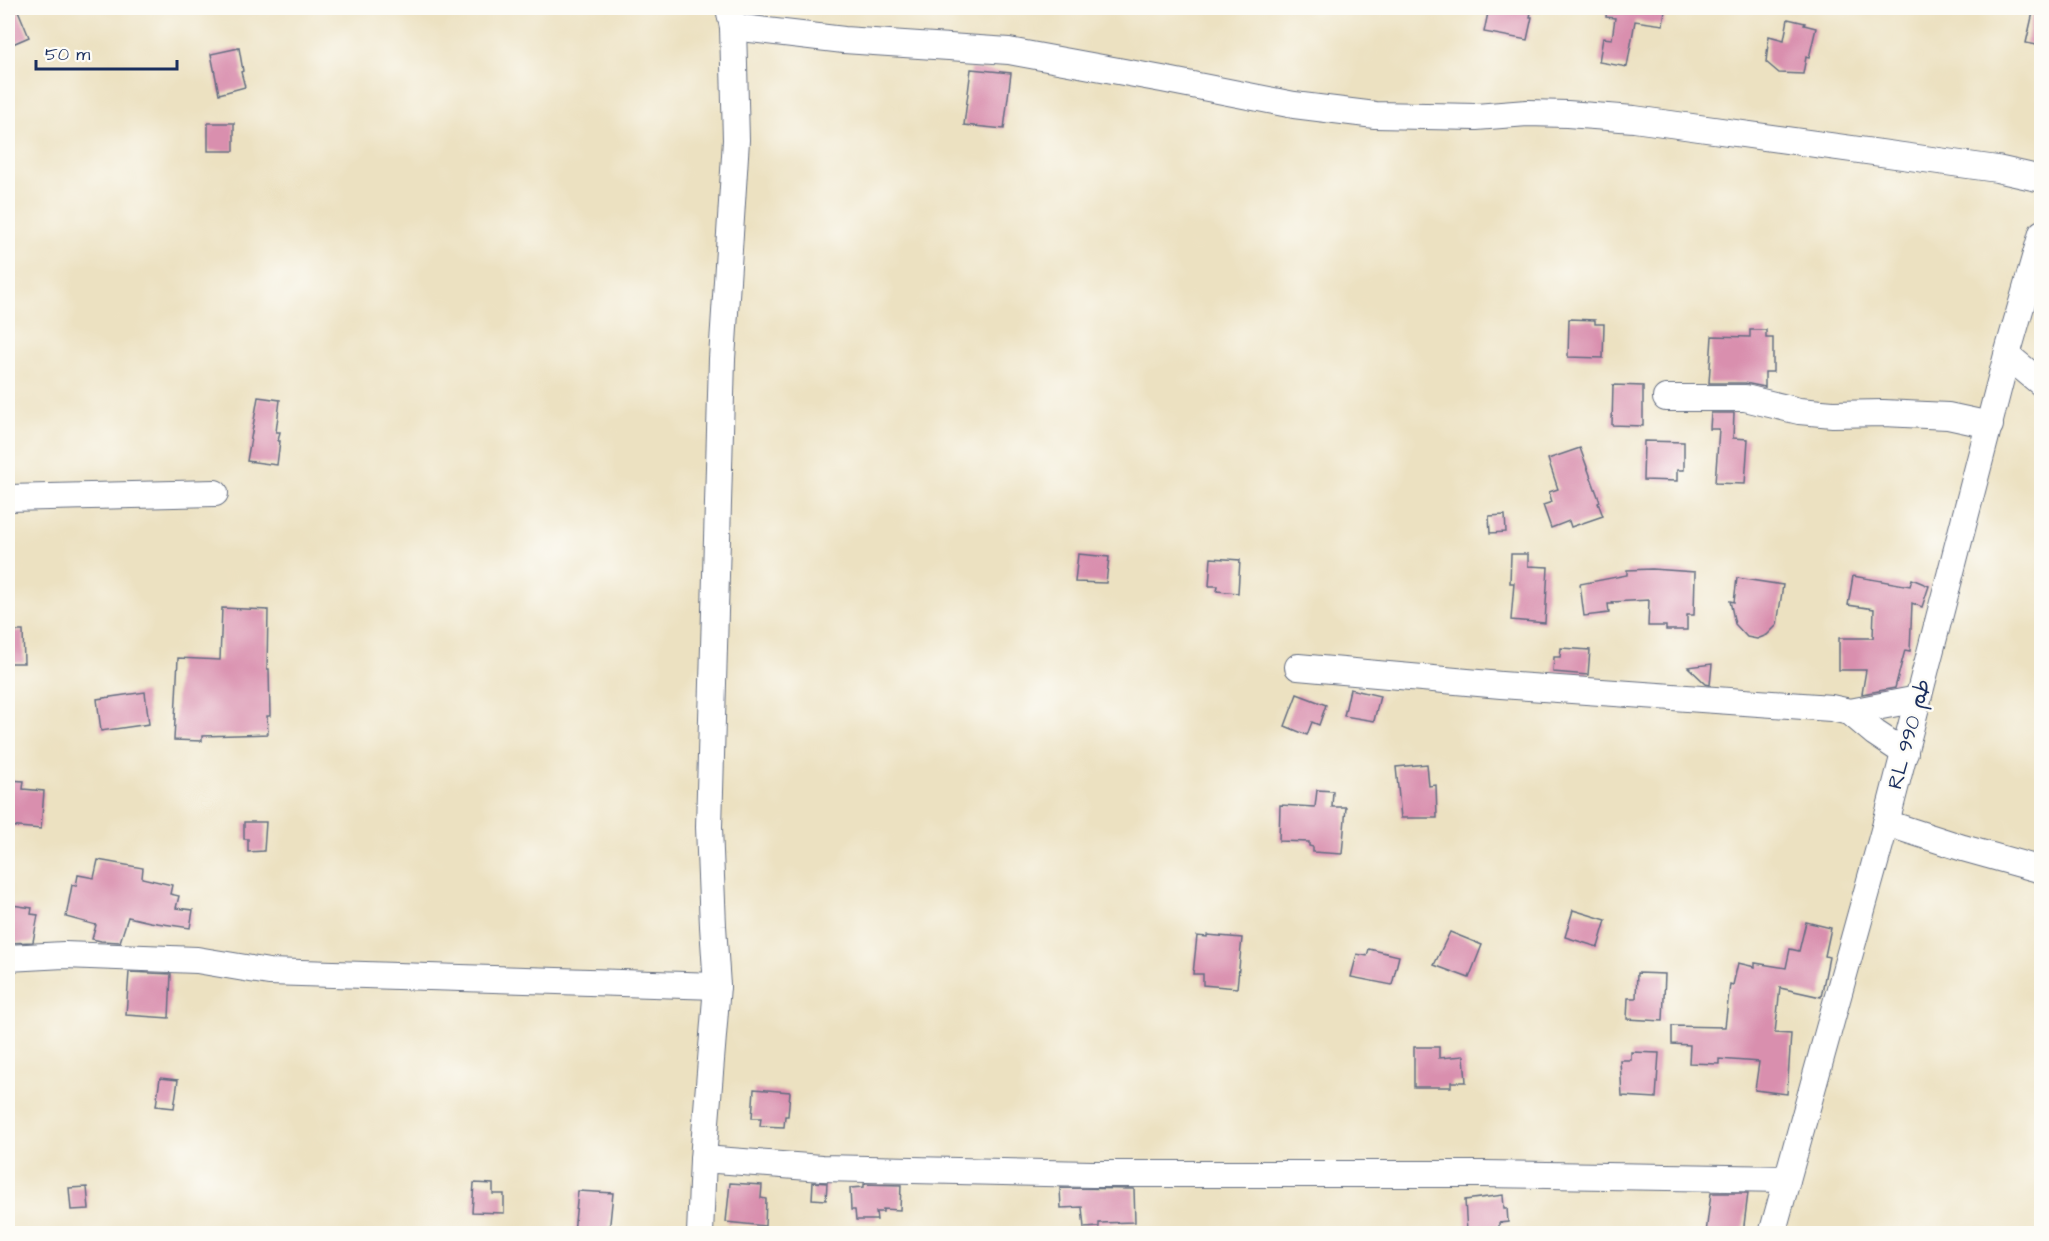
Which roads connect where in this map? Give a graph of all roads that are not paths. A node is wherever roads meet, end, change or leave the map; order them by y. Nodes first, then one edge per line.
1 (731, 17) edge
2 (2042, 179) edge
3 (2042, 233) edge
4 (2037, 268) edge
5 (2007, 355) junction
6 (2042, 384) edge
7 (1666, 398) dead end
8 (1990, 425) junction
9 (215, 493) dead end
10 (8, 498) edge
11 (1298, 667) dead end
12 (1918, 699) junction
13 (1850, 712) junction
14 (1905, 753) junction
15 (1886, 823) junction
16 (2042, 870) edge
17 (8, 958) edge
18 (717, 986) junction
19 (703, 1159) junction
20 (1787, 1179) junction
21 (700, 1233) edge
22 (1772, 1233) edge

1 - 2 street
1 - 18 street
3 - 4 street, RL طم 990
4 - 5 street, RL طم 990
5 - 6 street
5 - 8 street, RL طم 990
7 - 8 street
8 - 12 street, RL طم 990
9 - 10 street
11 - 13 street
12 - 13 street
12 - 14 street, RL طم 990
13 - 14 street
14 - 15 street, RL طم 990
15 - 16 street
15 - 20 street, RL طم 990
17 - 18 street
18 - 19 street
19 - 20 street
19 - 21 street
20 - 22 street, RL طم 990

